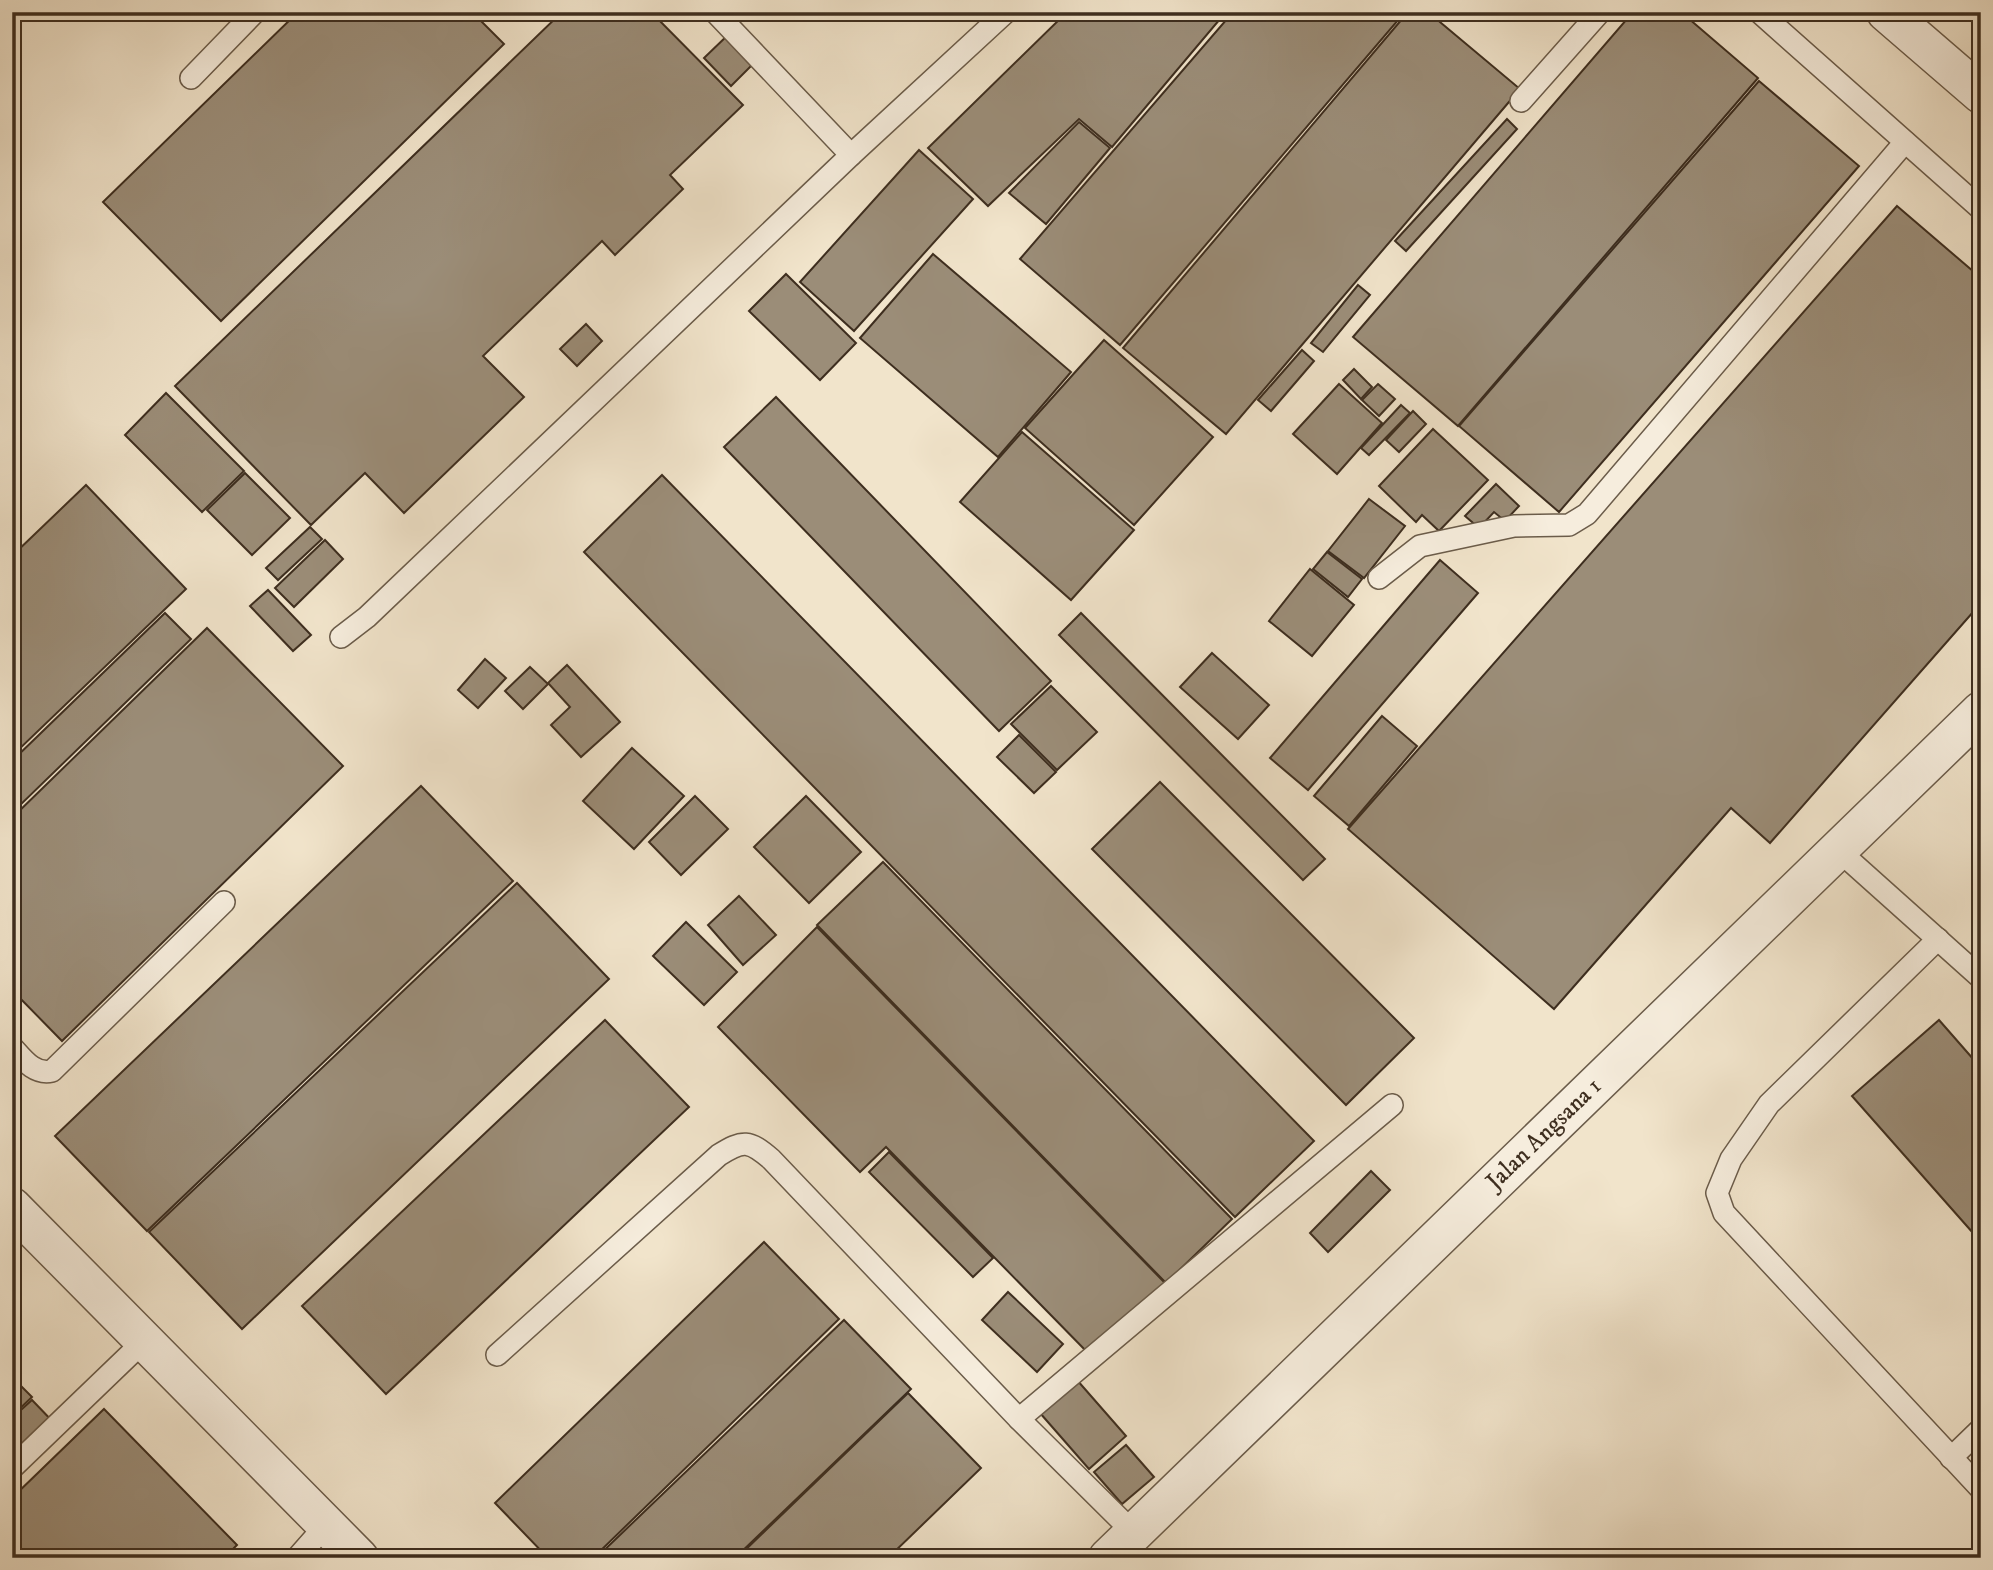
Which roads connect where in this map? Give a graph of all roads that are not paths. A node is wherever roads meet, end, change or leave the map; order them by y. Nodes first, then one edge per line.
1 (255, 12) edge
2 (715, 12) edge
3 (1006, 12) edge
4 (1600, 12) edge
5 (1759, 12) edge
6 (1886, 12) edge
7 (191, 78) dead end
8 (1981, 94) edge
9 (1521, 101) dead end
10 (1905, 142) junction
11 (851, 155) junction
12 (1981, 209) edge
13 (1379, 578) dead end
14 (341, 638) dead end
15 (1981, 711) edge
16 (1838, 850) junction
17 (224, 902) dead end
18 (1938, 939) junction
19 (1981, 978) edge
20 (12, 1047) edge
21 (1392, 1105) dead end
22 (12, 1207) edge
23 (144, 1341) junction
24 (498, 1355) dead end
25 (1019, 1419) junction
26 (1981, 1429) edge
27 (1951, 1458) junction
28 (12, 1468) edge
29 (1981, 1489) edge
30 (326, 1525) junction
31 (1121, 1545) edge
32 (297, 1558) edge
33 (359, 1558) edge

1 - 7 lane
2 - 11 lane
3 - 11 lane
4 - 9 lane
5 - 10 lane
6 - 8 street
10 - 12 lane
10 - 13 lane
11 - 14 lane
15 - 16 street, Jalan Angsana 1
16 - 18 lane
16 - 31 street, Jalan Angsana 1
17 - 20 lane
18 - 19 lane
18 - 27 lane
21 - 25 lane
22 - 23 street
23 - 28 lane
23 - 30 street
24 - 25 lane
25 - 31 lane
26 - 27 lane
27 - 29 lane
30 - 32 lane
30 - 33 street

